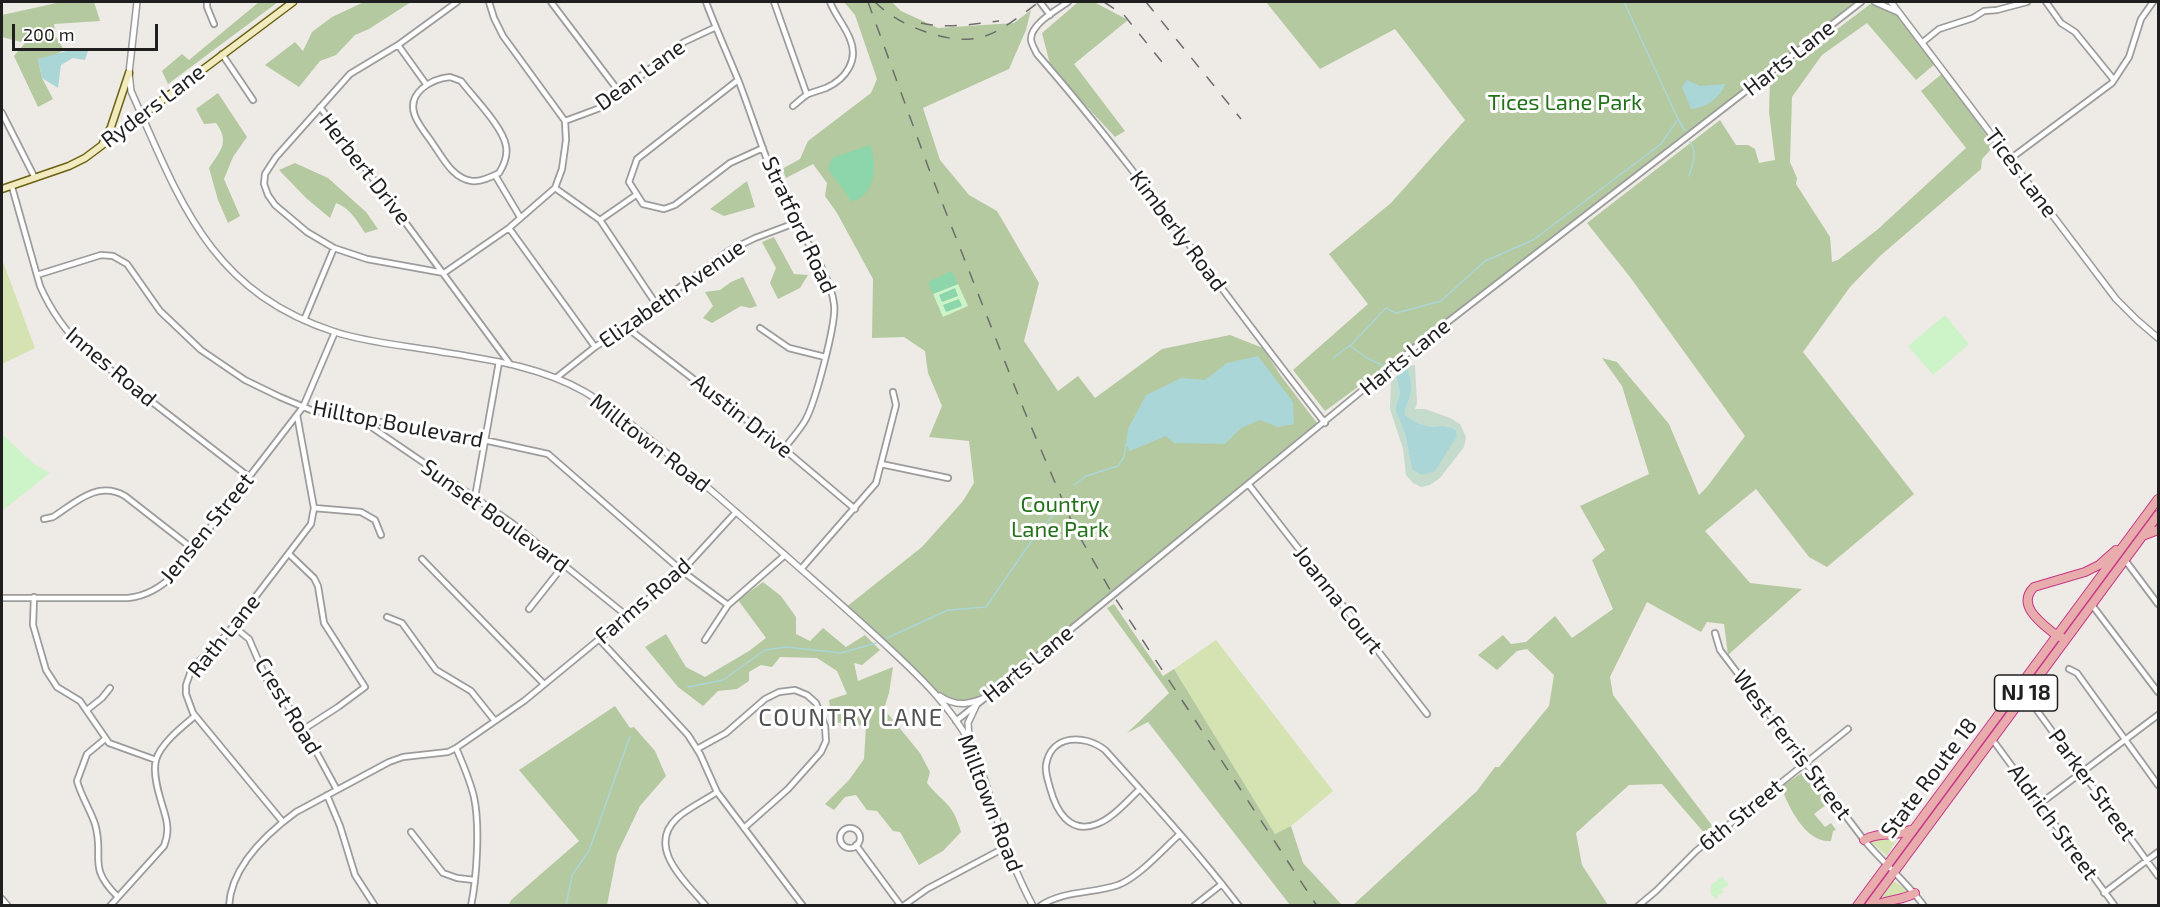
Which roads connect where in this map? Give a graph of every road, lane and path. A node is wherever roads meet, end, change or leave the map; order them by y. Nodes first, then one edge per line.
1 (138, 2) edge
2 (207, 2) edge
3 (292, 2) edge
4 (457, 2) edge
5 (489, 2) edge
6 (551, 2) edge
7 (706, 2) edge
8 (774, 2) edge
9 (830, 2) edge
10 (1040, 2) edge
11 (1068, 2) edge
12 (1861, 2) edge
13 (1875, 2) edge
14 (1891, 2) edge
15 (2027, 2) edge
16 (2046, 2) edge
17 (2153, 2) edge
18 (1901, 14) junction
19 (1050, 15) junction
20 (214, 24) dead end
21 (714, 28) junction
22 (1923, 42) junction
23 (398, 45) junction
24 (222, 54) junction
25 (129, 73) junction
26 (738, 80) junction
27 (2114, 80) junction
28 (426, 84) junction
29 (620, 93) junction
30 (807, 95) junction
31 (253, 100) dead end
32 (793, 106) dead end
33 (320, 107) junction
34 (2, 113) edge
35 (142, 116) junction
36 (565, 121) junction
37 (101, 146) junction
38 (763, 148) junction
39 (2010, 159) junction
40 (495, 175) junction
41 (35, 178) junction
42 (12, 187) junction
43 (555, 188) junction
44 (2, 189) edge
45 (636, 195) junction
46 (520, 217) junction
47 (600, 220) junction
48 (795, 223) junction
49 (508, 228) junction
50 (334, 248) junction
51 (444, 273) junction
52 (36, 274) junction
53 (656, 304) junction
54 (304, 320) junction
55 (626, 327) junction
56 (760, 328) dead end
57 (335, 332) junction
58 (2158, 338) edge
59 (595, 347) junction
60 (825, 357) junction
61 (499, 362) junction
62 (510, 364) junction
63 (556, 378) junction
64 (893, 392) dead end
65 (303, 407) junction
66 (297, 415) junction
67 (360, 419) junction
68 (1325, 423) junction
69 (395, 425) junction
70 (389, 439) junction
71 (484, 440) junction
72 (784, 449) junction
73 (881, 464) junction
74 (249, 477) junction
75 (948, 478) dead end
76 (1249, 485) junction
77 (475, 497) junction
78 (2158, 500) edge
79 (314, 508) junction
80 (855, 509) junction
81 (736, 512) junction
82 (2158, 515) edge
83 (44, 519) dead end
84 (2158, 530) edge
85 (381, 535) dead end
86 (2144, 535) junction
87 (2126, 542) junction
88 (193, 549) junction
89 (289, 554) junction
90 (785, 555) junction
91 (422, 559) dead end
92 (2125, 560) junction
93 (563, 566) junction
94 (801, 569) junction
95 (682, 570) junction
96 (34, 597) junction
97 (2, 598) edge
98 (2158, 604) edge
99 (728, 605) junction
100 (2092, 605) junction
101 (529, 609) dead end
102 (627, 616) junction
103 (387, 617) dead end
104 (233, 626) junction
105 (1715, 633) dead end
106 (2057, 636) junction
107 (2068, 638) junction
108 (599, 639) junction
109 (705, 640) dead end
110 (2069, 669) dead end
111 (544, 684) junction
112 (110, 688) dead end
113 (933, 691) junction
114 (2158, 692) edge
115 (2025, 694) junction
116 (988, 696) junction
117 (976, 706) junction
118 (87, 710) junction
119 (1427, 714) dead end
120 (2158, 715) edge
121 (195, 716) junction
122 (495, 721) junction
123 (956, 721) junction
124 (304, 729) junction
125 (1848, 729) dead end
126 (1992, 738) junction
127 (105, 739) junction
128 (2126, 739) junction
129 (971, 744) junction
130 (456, 748) junction
131 (697, 749) junction
132 (156, 760) junction
133 (1806, 762) junction
134 (2084, 773) junction
135 (2158, 785) edge
136 (1140, 789) junction
137 (337, 790) junction
138 (717, 792) junction
139 (327, 795) junction
140 (2041, 803) junction
141 (282, 821) junction
142 (1914, 827) junction
143 (744, 828) junction
144 (411, 832) dead end
145 (1180, 834) junction
146 (1864, 840) junction
147 (856, 845) junction
148 (1006, 847) junction
149 (2158, 852) edge
150 (2146, 861) junction
151 (1890, 868) junction
152 (2158, 876) edge
153 (474, 880) junction
154 (1222, 884) junction
155 (1915, 893) junction
156 (2104, 893) junction
157 (118, 897) junction
158 (2, 899) edge
159 (8, 906) edge
160 (110, 906) edge
161 (229, 906) edge
162 (375, 906) edge
163 (471, 906) edge
164 (706, 906) edge
165 (803, 906) edge
166 (902, 906) edge
167 (1033, 906) edge
168 (1040, 906) edge
169 (1194, 906) edge
170 (1239, 906) edge
171 (1638, 906) edge
172 (1857, 906) edge
173 (1871, 906) edge
174 (1924, 906) edge
175 (2115, 906) edge

1 - 25 street, Milltown Road
2 - 20 street
3 - 24 main road, Ryders Lane
4 - 23 street
5 - 36 street
6 - 29 street
7 - 21 street, Stratford Road
8 - 30 street
9 - 30 street
10 - 19 street
11 - 19 street
12 - 68 street, Harts Lane
13 - 18 street
14 - 18 street, Tices Lane
15 - 22 street
16 - 27 street
17 - 27 street
18 - 22 street, Tices Lane
19 - 68 street, Kimberly Road
21 - 26 street, Stratford Road
21 - 29 street, Dean Lane
22 - 39 street, Tices Lane
23 - 28 street
23 - 33 street
24 - 31 street
24 - 35 main road, Ryders Lane
25 - 35 street, Milltown Road
25 - 37 main road
26 - 38 street, Stratford Road
26 - 45 street
27 - 39 street
28 - 40 street
28 - 40 street
29 - 36 street, Dean Lane
30 - 32 street
33 - 50 street, Herbert Drive
33 - 51 street, Herbert Drive
34 - 41 street
35 - 37 main road, Ryders Lane
35 - 54 street, Milltown Road
36 - 43 street
37 - 41 main road, Ryders Lane
38 - 45 street
38 - 48 street, Stratford Road
39 - 58 street, Tices Lane
40 - 46 street
41 - 42 main road, Ryders Lane
42 - 44 main road, Ryders Lane
42 - 52 street, Innes Road
43 - 46 street
43 - 47 street
45 - 47 street
46 - 49 street
47 - 53 street
48 - 53 street, Elizabeth Avenue
48 - 60 street, Stratford Road
49 - 51 street
49 - 59 street
50 - 51 street, Herbert Drive
50 - 54 street
51 - 62 street, Herbert Drive
52 - 65 street, Hilltop Boulevard
52 - 74 street, Innes Road
53 - 55 street, Elizabeth Avenue
54 - 57 street, Milltown Road
55 - 59 street, Elizabeth Avenue
55 - 72 street, Austin Drive
56 - 60 street
57 - 61 street, Milltown Road
57 - 65 street, Jensen Street
59 - 63 street, Elizabeth Avenue
60 - 72 street, Stratford Road
61 - 62 street, Milltown Road
61 - 71 street
62 - 63 street, Milltown Road
63 - 81 street, Milltown Road
64 - 73 street
65 - 66 street, Jensen Street
65 - 67 street, Hilltop Boulevard
66 - 74 street, Jensen Street
66 - 79 street
67 - 69 street, Hilltop Boulevard
67 - 70 street, Sunset Boulevard
68 - 76 street, Harts Lane
69 - 70 street
69 - 71 street, Hilltop Boulevard
70 - 77 street, Sunset Boulevard
71 - 77 street
71 - 95 street, Hilltop Boulevard
72 - 80 street, Austin Drive
73 - 75 street
73 - 80 street
74 - 88 street, Jensen Street
76 - 116 street, Harts Lane
76 - 119 street, Joanna Court
77 - 93 street, Sunset Boulevard
78 - 87 highway, State Route 18 / NJ 18
79 - 85 street
79 - 89 street, Rath Lane
80 - 94 street
81 - 90 street, Milltown Road
81 - 95 street, Farms Road
82 - 86 highway, State Route 18 / NJ 18
83 - 88 street
84 - 86 highway
86 - 92 highway, State Route 18 / NJ 18
87 - 106 highway, State Route 18 / NJ 18
87 - 106 highway
88 - 96 street, Jensen Street
89 - 104 street, Rath Lane
89 - 124 street
90 - 94 street, Milltown Road
90 - 99 street
91 - 111 street
92 - 98 street
92 - 100 highway, State Route 18 / NJ 18
93 - 101 street
93 - 102 street, Sunset Boulevard
94 - 113 street, Milltown Road
95 - 99 street, Hilltop Boulevard
95 - 102 street, Farms Road
96 - 97 street, Jensen Street
96 - 118 street
99 - 109 street
100 - 107 highway, State Route 18 / NJ 18
100 - 114 street
102 - 108 street, Farms Road
103 - 122 street
104 - 121 street, Rath Lane
104 - 124 street, Crest Road
105 - 133 street, West Ferris Street
106 - 107 highway
106 - 142 highway, State Route 18 / NJ 18
107 - 115 highway, State Route 18 / NJ 18
108 - 111 street, Farms Road
108 - 131 street
110 - 128 street
111 - 122 street, Farms Road
112 - 118 street
113 - 116 street
113 - 123 street, Milltown Road
115 - 126 highway, State Route 18 / NJ 18
115 - 134 street, Parker Street
116 - 117 street, Harts Lane
117 - 123 street, Harts Lane
117 - 129 street
118 - 127 street
120 - 128 street
121 - 132 street, Rath Lane
121 - 141 street
122 - 130 street, Farms Road
123 - 129 street, Milltown Road
124 - 137 street, Crest Road
125 - 133 street, 6th Street
126 - 140 street, Aldrich Street
126 - 151 highway, State Route 18 / NJ 18
127 - 132 street
127 - 157 street
128 - 134 street
128 - 135 street
129 - 148 street, Milltown Road
130 - 137 street
130 - 153 street
131 - 138 street
131 - 143 street
132 - 157 street
133 - 146 street, West Ferris Street
133 - 171 street, 6th Street
134 - 140 street
134 - 150 street, Parker Street
136 - 136 street
136 - 145 street
137 - 139 street
138 - 143 street
138 - 164 street
139 - 141 street
139 - 162 street
140 - 156 street, Aldrich Street
141 - 161 street
142 - 146 highway
142 - 151 highway, State Route 18 / NJ 18
143 - 165 street
144 - 153 street
145 - 154 street
145 - 168 street
146 - 151 street, West Ferris Street
147 - 147 street
147 - 166 street
148 - 166 street
148 - 167 street, Milltown Road
149 - 150 street
150 - 152 street, Parker Street
150 - 156 street
151 - 155 street, West Ferris Street
151 - 172 highway, State Route 18 / NJ 18
151 - 173 highway, State Route 18 / NJ 18
153 - 163 street
154 - 169 street
154 - 170 street
155 - 173 highway
155 - 174 street, West Ferris Street
156 - 175 street, Aldrich Street
157 - 160 street
158 - 159 street

